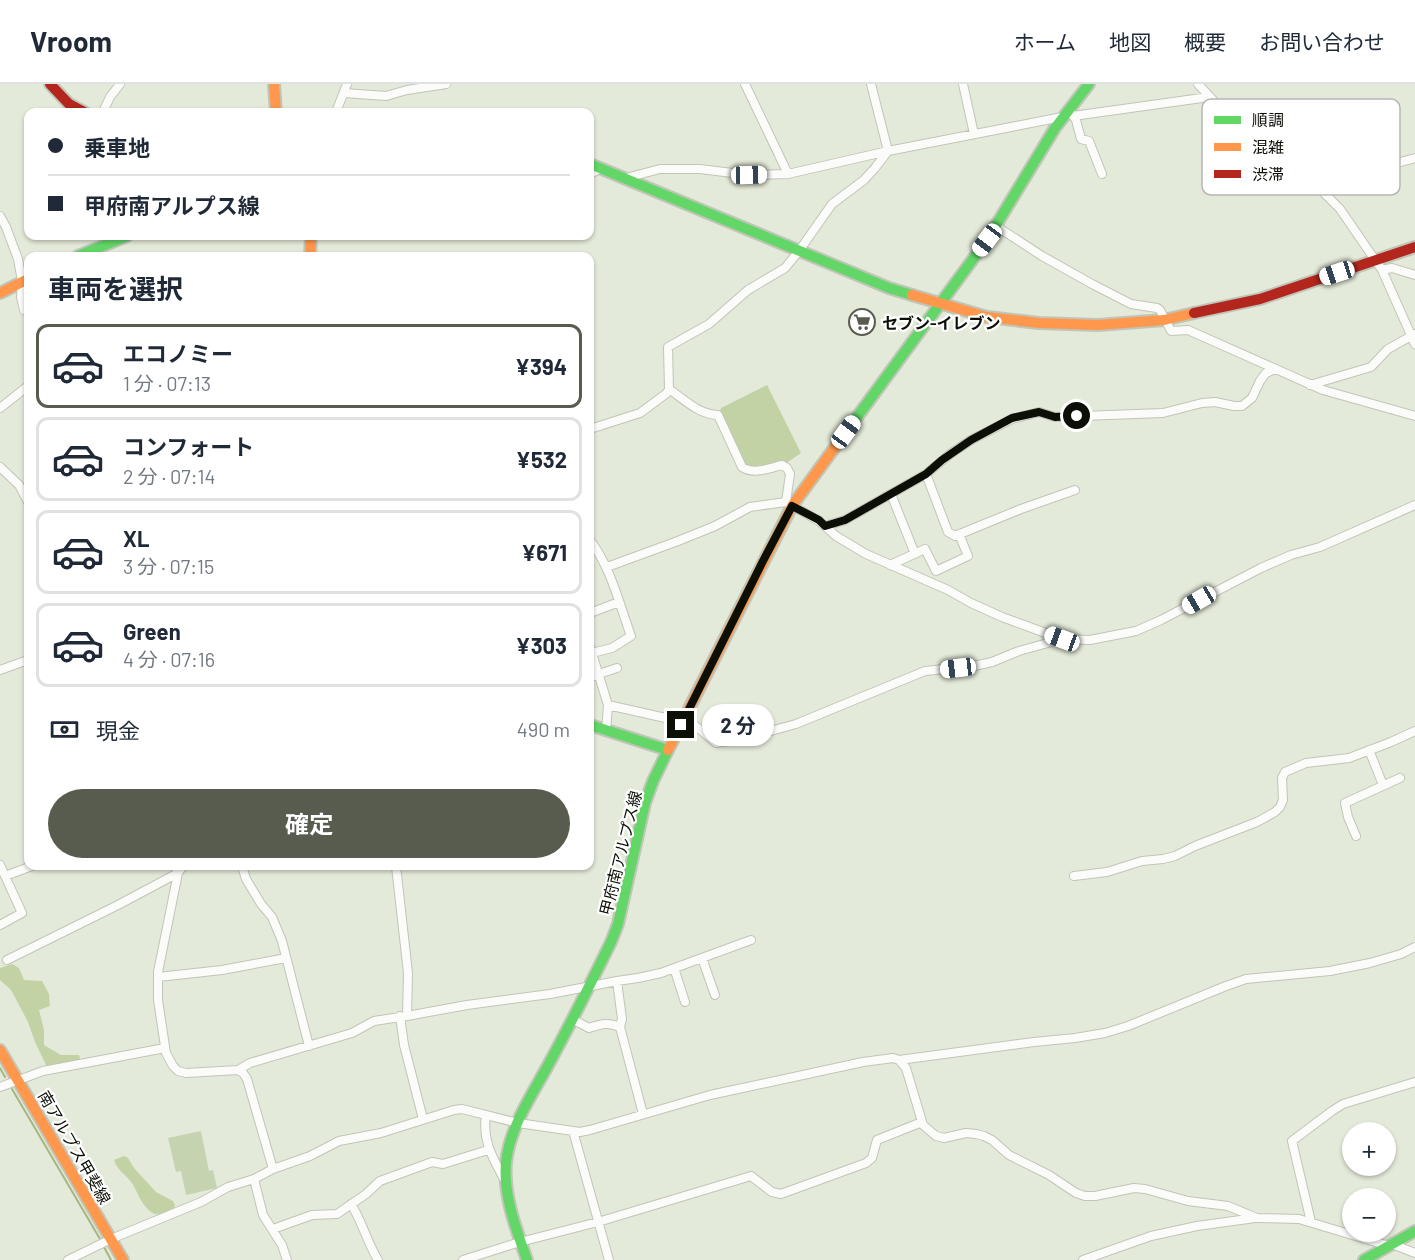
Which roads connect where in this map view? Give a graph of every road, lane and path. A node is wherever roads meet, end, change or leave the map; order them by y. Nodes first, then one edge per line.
1 (50, 84) edge
2 (120, 84) edge
3 (274, 84) edge
4 (347, 84) edge
5 (446, 84) edge
6 (745, 84) edge
7 (871, 84) edge
8 (963, 84) edge
9 (1078, 84) edge
10 (1089, 84) edge
11 (1198, 84) edge
12 (344, 93) junction
13 (1079, 96) junction
14 (1209, 97) joint
15 (76, 108) edge
16 (105, 108) edge
17 (276, 108) edge
18 (338, 108) edge
19 (1068, 114) junction
20 (974, 134) junction
21 (888, 152) junction
22 (1415, 158) edge
23 (1400, 162) edge
24 (594, 165) edge
25 (601, 168) junction
26 (594, 172) edge
27 (788, 174) junction
28 (1102, 174) dead end
29 (626, 178) junction
30 (1326, 195) edge
31 (0, 216) edge
32 (996, 225) junction
33 (117, 240) edge
34 (1415, 247) edge
35 (799, 251) junction
36 (88, 252) edge
37 (1379, 265) junction
38 (1415, 275) edge
39 (24, 277) edge
40 (24, 281) edge
41 (24, 284) edge
42 (0, 293) edge
43 (940, 303) junction
44 (24, 310) edge
45 (1164, 320) junction
46 (1413, 335) edge
47 (1415, 344) edge
48 (1275, 369) junction
49 (1310, 385) junction
50 (24, 389) edge
51 (669, 389) junction
52 (0, 408) edge
53 (1415, 416) edge
54 (594, 428) edge
55 (0, 467) edge
56 (926, 474) junction
57 (1075, 490) dead end
58 (24, 494) edge
59 (891, 494) junction
60 (789, 504) junction
61 (1415, 505) edge
62 (825, 526) junction
63 (959, 534) junction
64 (594, 545) edge
65 (915, 554) junction
66 (890, 565) junction
67 (607, 567) junction
68 (619, 602) junction
69 (594, 611) edge
70 (1062, 639) junction
71 (594, 650) edge
72 (594, 660) edge
73 (24, 661) edge
74 (618, 668) dead end
75 (0, 670) edge
76 (598, 674) junction
77 (594, 676) edge
78 (608, 705) junction
79 (683, 721) junction
80 (594, 726) edge
81 (606, 731) junction
82 (1415, 731) edge
83 (668, 750) junction
84 (1369, 750) junction
85 (1400, 778) dead end
86 (1383, 785) junction
87 (1356, 836) dead end
88 (0, 865) edge
89 (24, 869) edge
90 (175, 870) edge
91 (178, 870) edge
92 (243, 870) edge
93 (396, 870) edge
94 (5, 876) junction
95 (1074, 876) dead end
96 (0, 925) edge
97 (751, 940) dead end
98 (1415, 947) edge
99 (286, 958) junction
100 (702, 958) junction
101 (7, 960) dead end
102 (674, 968) junction
103 (158, 977) junction
104 (617, 981) junction
105 (589, 986) junction
106 (715, 995) dead end
107 (685, 1002) dead end
108 (403, 1016) junction
109 (572, 1019) junction
110 (620, 1027) junction
111 (309, 1046) junction
112 (165, 1048) junction
113 (0, 1050) edge
114 (898, 1060) junction
115 (238, 1070) junction
116 (18, 1080) junction
117 (1415, 1082) edge
118 (0, 1087) edge
119 (643, 1114) junction
120 (486, 1116) junction
121 (423, 1119) junction
122 (922, 1122) junction
123 (518, 1123) junction
124 (573, 1131) junction
125 (488, 1150) junction
126 (273, 1169) junction
127 (254, 1179) junction
128 (506, 1183) junction
129 (351, 1204) junction
130 (1257, 1218) junction
131 (598, 1222) junction
132 (1311, 1222) junction
133 (273, 1229) junction
134 (1415, 1231) edge
135 (111, 1239) junction
136 (520, 1242) junction
137 (1390, 1245) junction
138 (1415, 1253) edge
139 (68, 1260) edge
140 (123, 1260) edge
141 (287, 1260) edge
142 (378, 1260) edge
143 (463, 1260) edge
144 (526, 1260) edge
145 (609, 1260) edge
146 (1083, 1260) edge
147 (1364, 1260) edge

1 - 15 main road
2 - 16 street
3 - 17 main road
4 - 12 street
5 - 12 street
6 - 27 street
7 - 21 street
8 - 20 street
9 - 13 street
10 - 13 main road, 甲府南アルプス線
11 - 14 street
12 - 18 street
13 - 19 main road, 甲府南アルプス線
14 - 19 street
19 - 20 street
19 - 28 street
19 - 32 main road, 甲府南アルプス線
20 - 21 street
21 - 27 street
21 - 35 street
22 - 23 street
24 - 25 main road
25 - 26 street
25 - 29 main road
27 - 29 street
29 - 35 main road
30 - 37 street
31 - 39 street
32 - 43 main road, 甲府南アルプス線
32 - 45 street
33 - 36 main road
34 - 37 main road
35 - 43 main road
35 - 51 street
37 - 38 street
37 - 45 main road
37 - 46 street
40 - 42 main road
41 - 44 street
43 - 45 main road
43 - 60 main road, 甲府南アルプス線
45 - 48 street
46 - 47 street
46 - 49 street
48 - 49 street
48 - 56 street
49 - 53 street
50 - 52 street
51 - 54 street
51 - 60 street
55 - 58 street
56 - 59 street
56 - 63 street
57 - 63 street
59 - 62 street
59 - 65 street
60 - 62 street
60 - 67 street
60 - 79 main road, 甲府南アルプス線
61 - 70 street
62 - 66 street
63 - 65 street
64 - 67 street
65 - 66 street
66 - 70 street
67 - 68 street
68 - 69 street
68 - 71 street
70 - 79 street
72 - 76 street
73 - 75 street
74 - 76 street
76 - 77 street
76 - 78 street
78 - 79 street
78 - 81 street
79 - 83 main road, 甲府南アルプス線
80 - 81 main road
81 - 83 main road
82 - 84 street
83 - 105 main road, 甲府南アルプス線
84 - 86 street
84 - 95 street
85 - 86 street
86 - 87 street
88 - 94 street
89 - 94 street
90 - 101 street
91 - 103 street
92 - 99 street
93 - 108 street
94 - 96 street
97 - 100 street
98 - 114 street
99 - 103 street
99 - 111 street
100 - 102 street
100 - 106 street
102 - 104 street
102 - 107 street
103 - 112 street
104 - 105 street
104 - 110 street
105 - 108 street
105 - 109 main road, 甲府南アルプス線
108 - 111 street
108 - 121 street
109 - 110 street
109 - 123 main road, 甲府南アルプス線
110 - 119 street
111 - 115 street
112 - 115 street
112 - 116 street
113 - 116 main road, 南アルプス甲斐線
114 - 119 street
114 - 122 street
115 - 126 street
116 - 118 street
116 - 135 main road, 南アルプス甲斐線
117 - 132 street
119 - 124 street
120 - 121 street
120 - 123 street
120 - 125 street
121 - 126 street
122 - 130 street
122 - 131 street
123 - 124 street
123 - 128 main road, 甲府南アルプス線
124 - 131 street
125 - 128 street
125 - 129 street
126 - 127 street
127 - 133 street
127 - 135 street
128 - 136 main road, 甲府南アルプス線
129 - 133 street
129 - 142 street
130 - 132 street
130 - 146 street
131 - 136 street
131 - 145 street
132 - 137 street
133 - 141 street
134 - 137 main road
135 - 139 street
135 - 140 main road, 南アルプス甲斐線
136 - 143 street
136 - 144 main road, 甲府南アルプス線
137 - 138 street
137 - 147 main road

